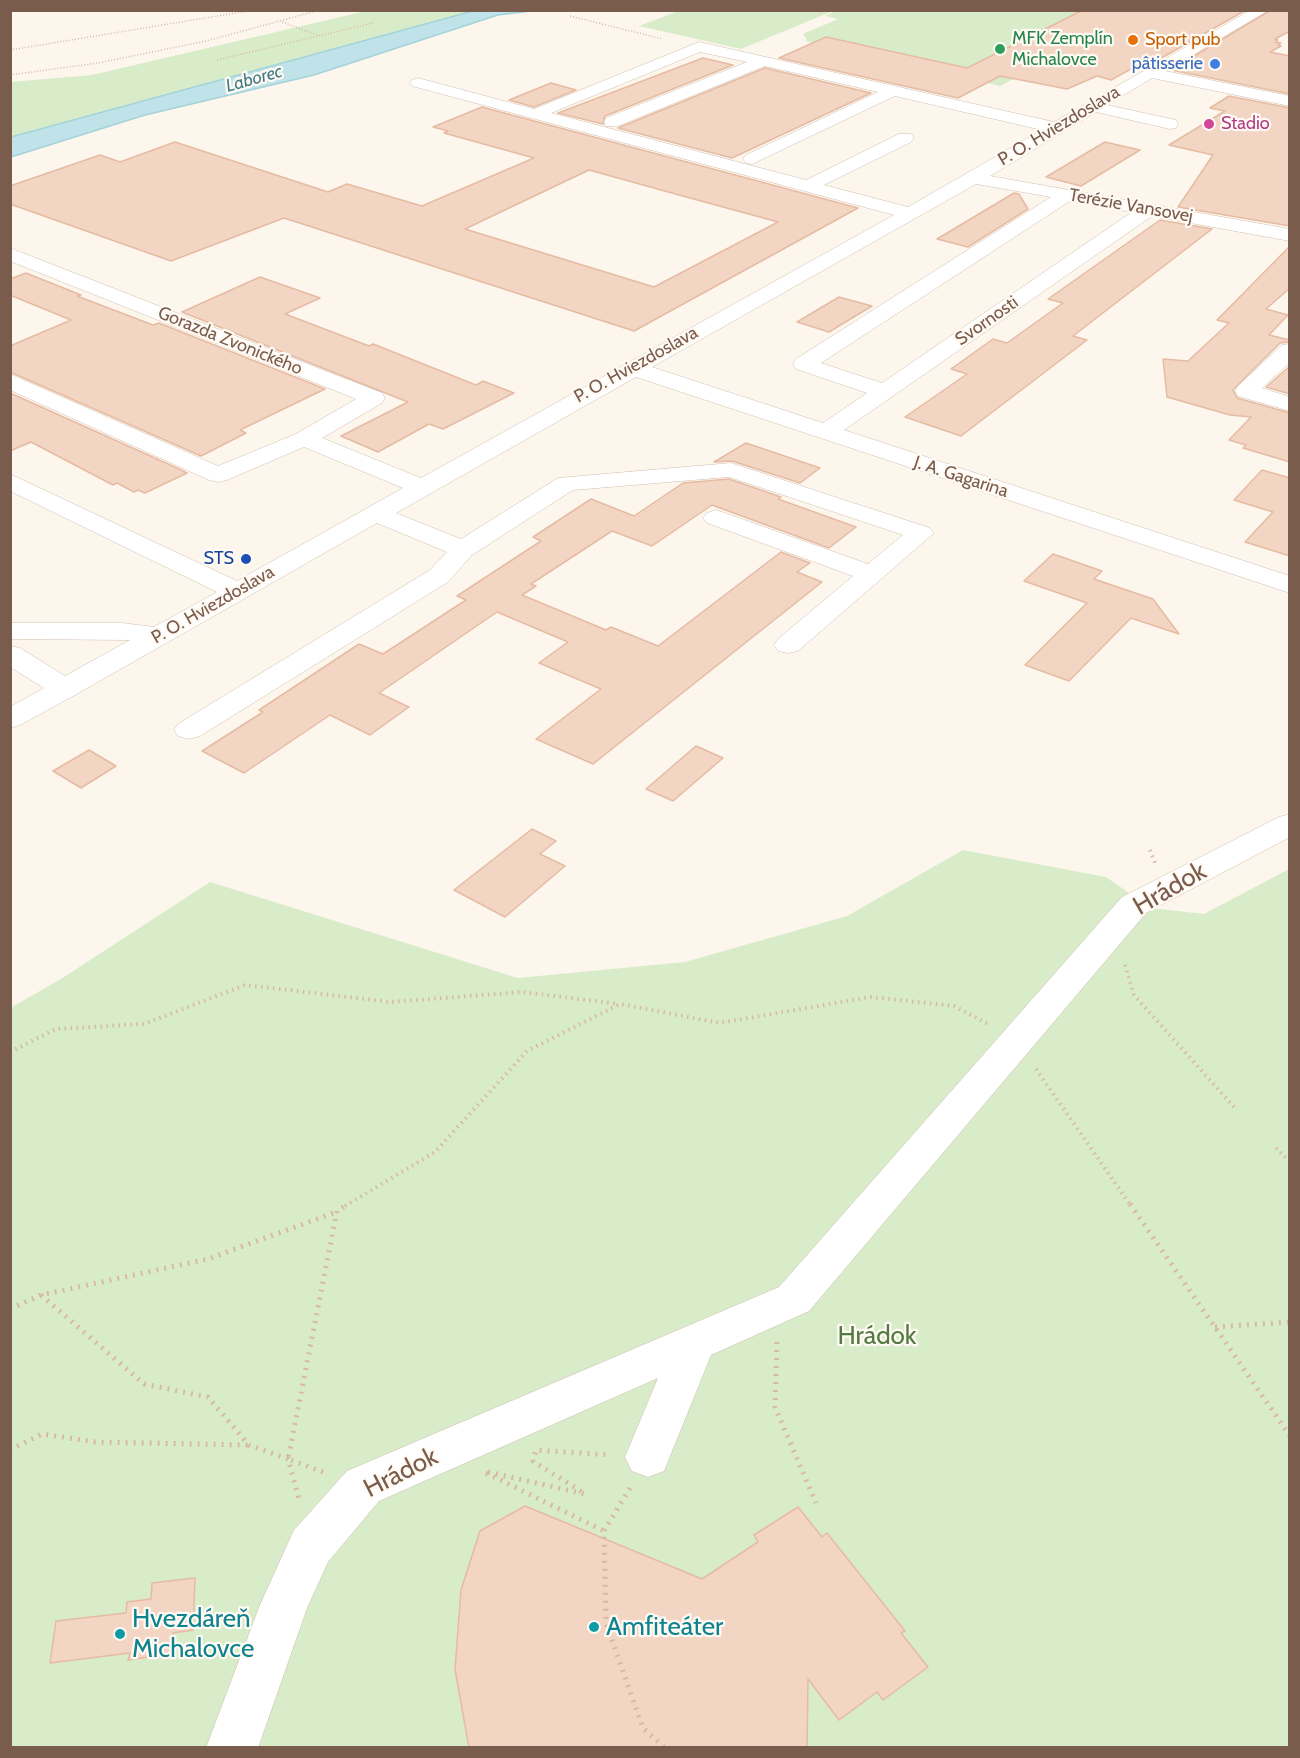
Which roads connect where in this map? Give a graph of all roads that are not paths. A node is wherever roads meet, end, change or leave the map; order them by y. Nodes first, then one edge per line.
1 (1262, 10) edge
2 (762, 62) junction
3 (1150, 73) junction
4 (418, 83) dead end
5 (893, 91) junction
6 (1290, 100) edge
7 (1092, 106) junction
8 (535, 114) junction
9 (612, 122) dead end
10 (1170, 124) dead end
11 (1057, 128) junction
12 (905, 138) dead end
13 (752, 159) dead end
14 (973, 178) junction
15 (808, 186) junction
16 (1067, 195) junction
17 (1149, 209) junction
18 (910, 213) junction
19 (1290, 235) edge
20 (10, 254) edge
21 (1290, 350) edge
22 (632, 368) junction
23 (10, 381) edge
24 (886, 392) junction
25 (1290, 404) edge
26 (826, 432) junction
27 (304, 439) junction
28 (10, 481) edge
29 (421, 487) junction
30 (375, 513) junction
31 (716, 518) dead end
32 (463, 549) junction
33 (872, 574) junction
34 (1290, 585) edge
35 (237, 591) junction
36 (10, 631) edge
37 (159, 636) junction
38 (788, 645) dead end
39 (10, 654) edge
40 (65, 689) junction
41 (10, 719) edge
42 (189, 730) dead end
43 (1290, 824) edge
44 (694, 1343) junction
45 (648, 1457) road end
46 (232, 1748) edge

1 - 3 street, P. O. Hviezdoslava
2 - 5 street
2 - 8 street
2 - 9 street
3 - 6 street
3 - 7 street, P. O. Hviezdoslava
4 - 8 street
5 - 11 street
5 - 13 street
7 - 10 street
7 - 11 street, P. O. Hviezdoslava
8 - 15 street
11 - 14 street, P. O. Hviezdoslava
12 - 15 street
14 - 16 street, Terézie Vansovej
14 - 18 street, P. O. Hviezdoslava
15 - 18 street
16 - 17 street, Terézie Vansovej
16 - 24 street
17 - 19 street, Terézie Vansovej
17 - 24 street, Svornosti
18 - 22 street, P. O. Hviezdoslava
20 - 27 street, Gorazda Zvonického
21 - 25 street
22 - 26 street, J. A. Gagarina
22 - 29 street, P. O. Hviezdoslava
23 - 27 street, Gorazda Zvonického
24 - 26 street, Svornosti
26 - 34 street, J. A. Gagarina
27 - 29 street
28 - 35 street
29 - 30 street, P. O. Hviezdoslava
30 - 32 street
30 - 35 street, P. O. Hviezdoslava
31 - 33 street
32 - 33 street
32 - 42 street
33 - 38 street
35 - 37 street, P. O. Hviezdoslava
36 - 37 street
37 - 40 street, P. O. Hviezdoslava
39 - 40 street
40 - 41 street, P. O. Hviezdoslava
43 - 44 street, Hrádok
44 - 45 street
44 - 46 street, Hrádok

